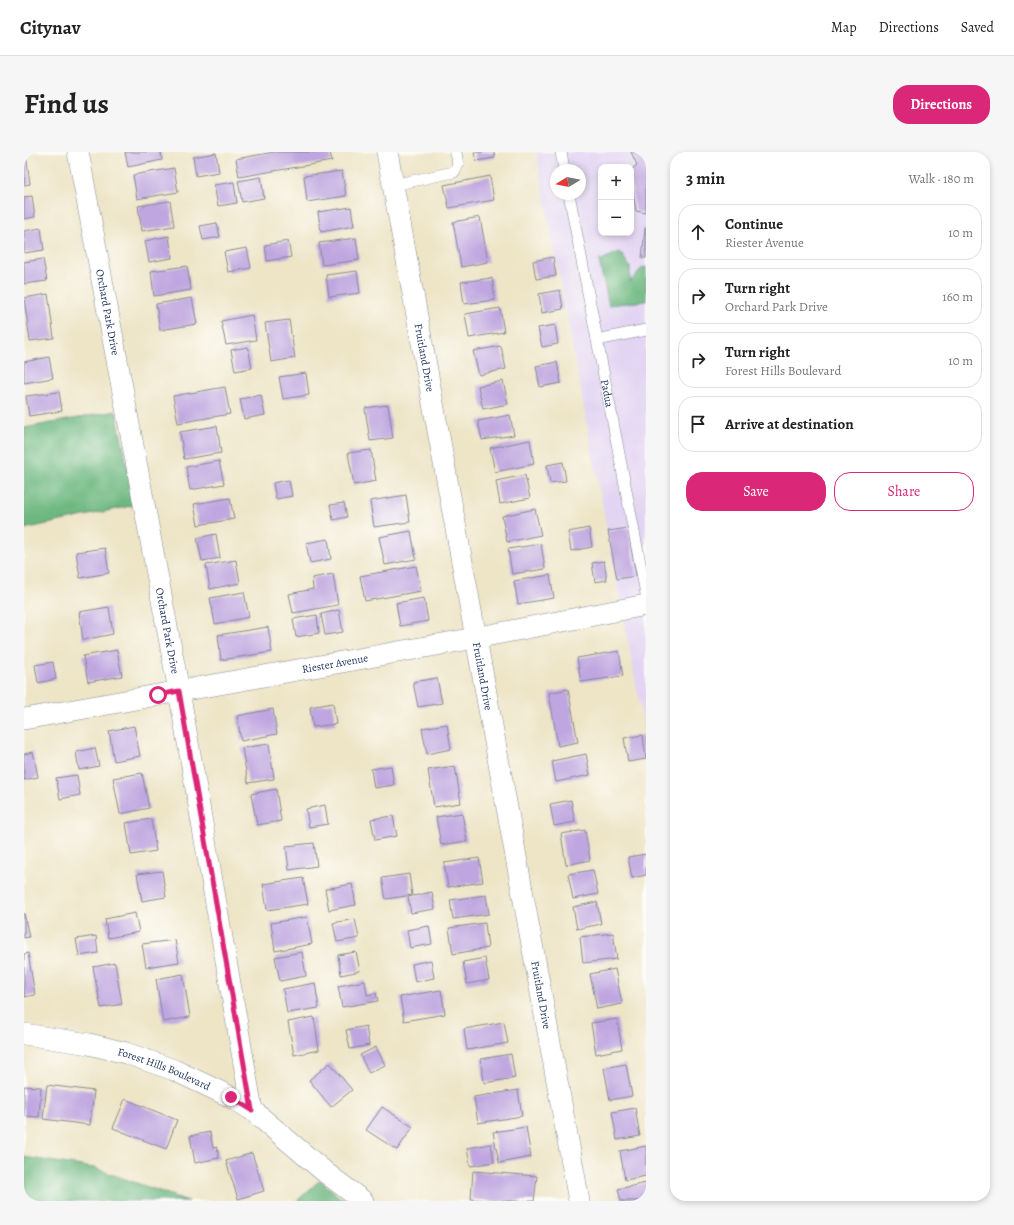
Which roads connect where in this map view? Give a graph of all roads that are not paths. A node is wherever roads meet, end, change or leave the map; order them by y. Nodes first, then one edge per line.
1 (78, 152) edge
2 (387, 152) edge
3 (456, 152) edge
4 (561, 152) edge
5 (563, 164) edge
6 (393, 185) junction
7 (570, 200) edge
8 (646, 330) edge
9 (597, 340) junction
10 (644, 568) edge
11 (646, 594) edge
12 (646, 605) edge
13 (476, 638) junction
14 (179, 691) junction
15 (24, 719) edge
16 (24, 1034) edge
17 (252, 1110) junction
18 (363, 1201) edge
19 (579, 1201) edge

1 - 14 street, Orchard Park Drive
2 - 6 street, Fruitland Drive
3 - 6 lane
4 - 5 lane
6 - 13 street, Fruitland Drive
7 - 9 lane, Padua
8 - 9 lane
9 - 10 lane, Padua
10 - 11 lane, Padua
12 - 13 street, Riester Avenue
13 - 14 street, Riester Avenue
13 - 19 street, Fruitland Drive
14 - 15 street, Riester Avenue
14 - 17 street, Orchard Park Drive
16 - 17 street, Forest Hills Boulevard
17 - 18 street, Forest Hills Boulevard

